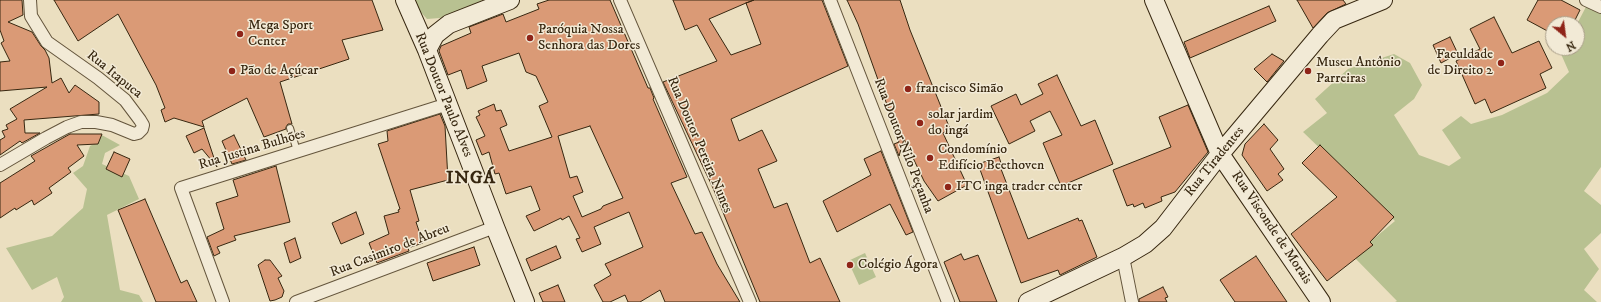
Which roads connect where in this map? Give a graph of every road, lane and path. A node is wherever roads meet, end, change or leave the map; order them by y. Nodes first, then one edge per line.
1 (30, 0) edge
2 (620, 0) edge
3 (830, 0) edge
4 (1154, 0) edge
5 (1586, 0) edge
6 (505, 1) edge
7 (1371, 2) edge
8 (408, 7) edge
9 (1601, 7) edge
10 (449, 24) junction
11 (427, 50) junction
12 (448, 104) junction
13 (290, 128) dead end
14 (297, 151) junction
15 (1220, 154) junction
16 (0, 165) edge
17 (495, 227) junction
18 (1123, 257) junction
19 (1319, 301) edge
20 (223, 302) edge
21 (296, 302) edge
22 (525, 302) edge
23 (750, 302) edge
24 (948, 302) edge
25 (1028, 302) edge
26 (1132, 302) edge

1 - 16 street, Rua Itapuca
2 - 23 street, Rua Doutor Pereira Nunes
3 - 24 street, Rua Doutor Nilo Peçanha
4 - 15 street, Rua Visconde de Morais
5 - 9 street
6 - 10 street
7 - 15 street, Rua Tiradentes
8 - 10 street
8 - 11 street, Rua Doutor Paulo Alves
10 - 11 street
11 - 12 street, Rua Doutor Paulo Alves
12 - 14 street, Rua Justina Bulhões
12 - 17 street, Rua Doutor Paulo Alves
13 - 14 lane
14 - 20 street, Rua Justina Bulhões
15 - 18 street, Rua Tiradentes
15 - 19 street, Rua Visconde de Morais
17 - 21 street, Rua Casimiro de Abreu
17 - 22 street, Rua Doutor Paulo Alves
18 - 25 street, Rua Tiradentes
18 - 26 street

